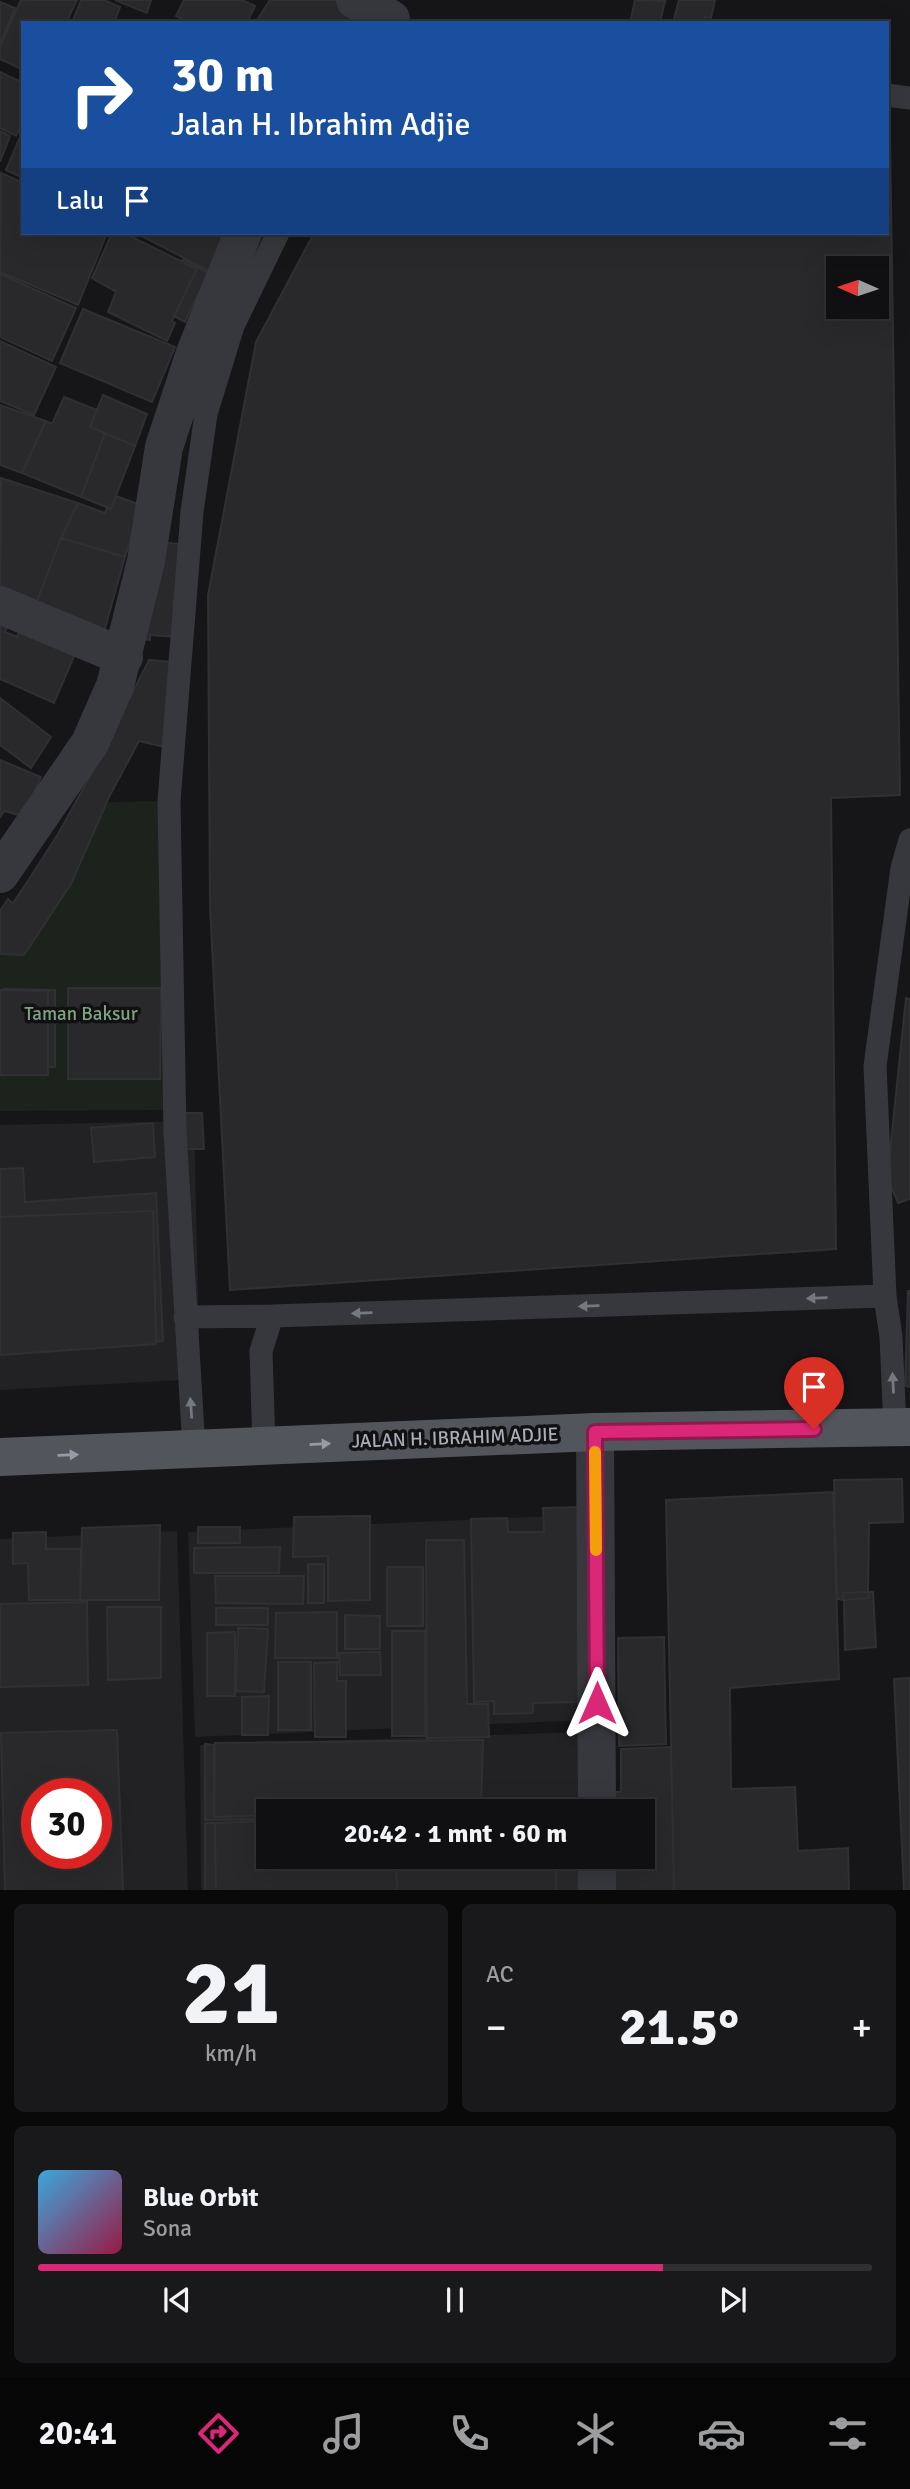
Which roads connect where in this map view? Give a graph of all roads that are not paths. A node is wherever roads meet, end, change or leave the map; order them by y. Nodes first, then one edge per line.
1 (355, 0) edge
2 (394, 14) edge
3 (889, 95) edge
4 (910, 98) edge
5 (242, 235) edge
6 (277, 235) edge
7 (0, 605) edge
8 (124, 657) junction
9 (910, 840) edge
10 (0, 874) edge
11 (885, 1296) junction
12 (272, 1316) junction
13 (185, 1317) junction
14 (903, 1427) edge
15 (595, 1432) junction
16 (264, 1447) junction
17 (194, 1449) junction
18 (0, 1457) edge
19 (597, 1799) edge
20 (597, 1869) edge
21 (597, 1890) edge

1 - 2 street
3 - 4 lane
5 - 8 street
6 - 13 lane
7 - 8 street
8 - 10 street
9 - 11 lane
11 -> 12 lane
14 -> 11 lane
12 - 13 lane
12 - 16 lane
17 -> 13 lane
14 - 15 main road, JALAN H. IBRAHIM ADJIE
16 -> 15 main road, JALAN H. IBRAHIM ADJIE
15 - 19 street
16 - 17 main road, JALAN H. IBRAHIM ADJIE
18 -> 17 main road, JALAN H. IBRAHIM ADJIE
20 - 21 street

